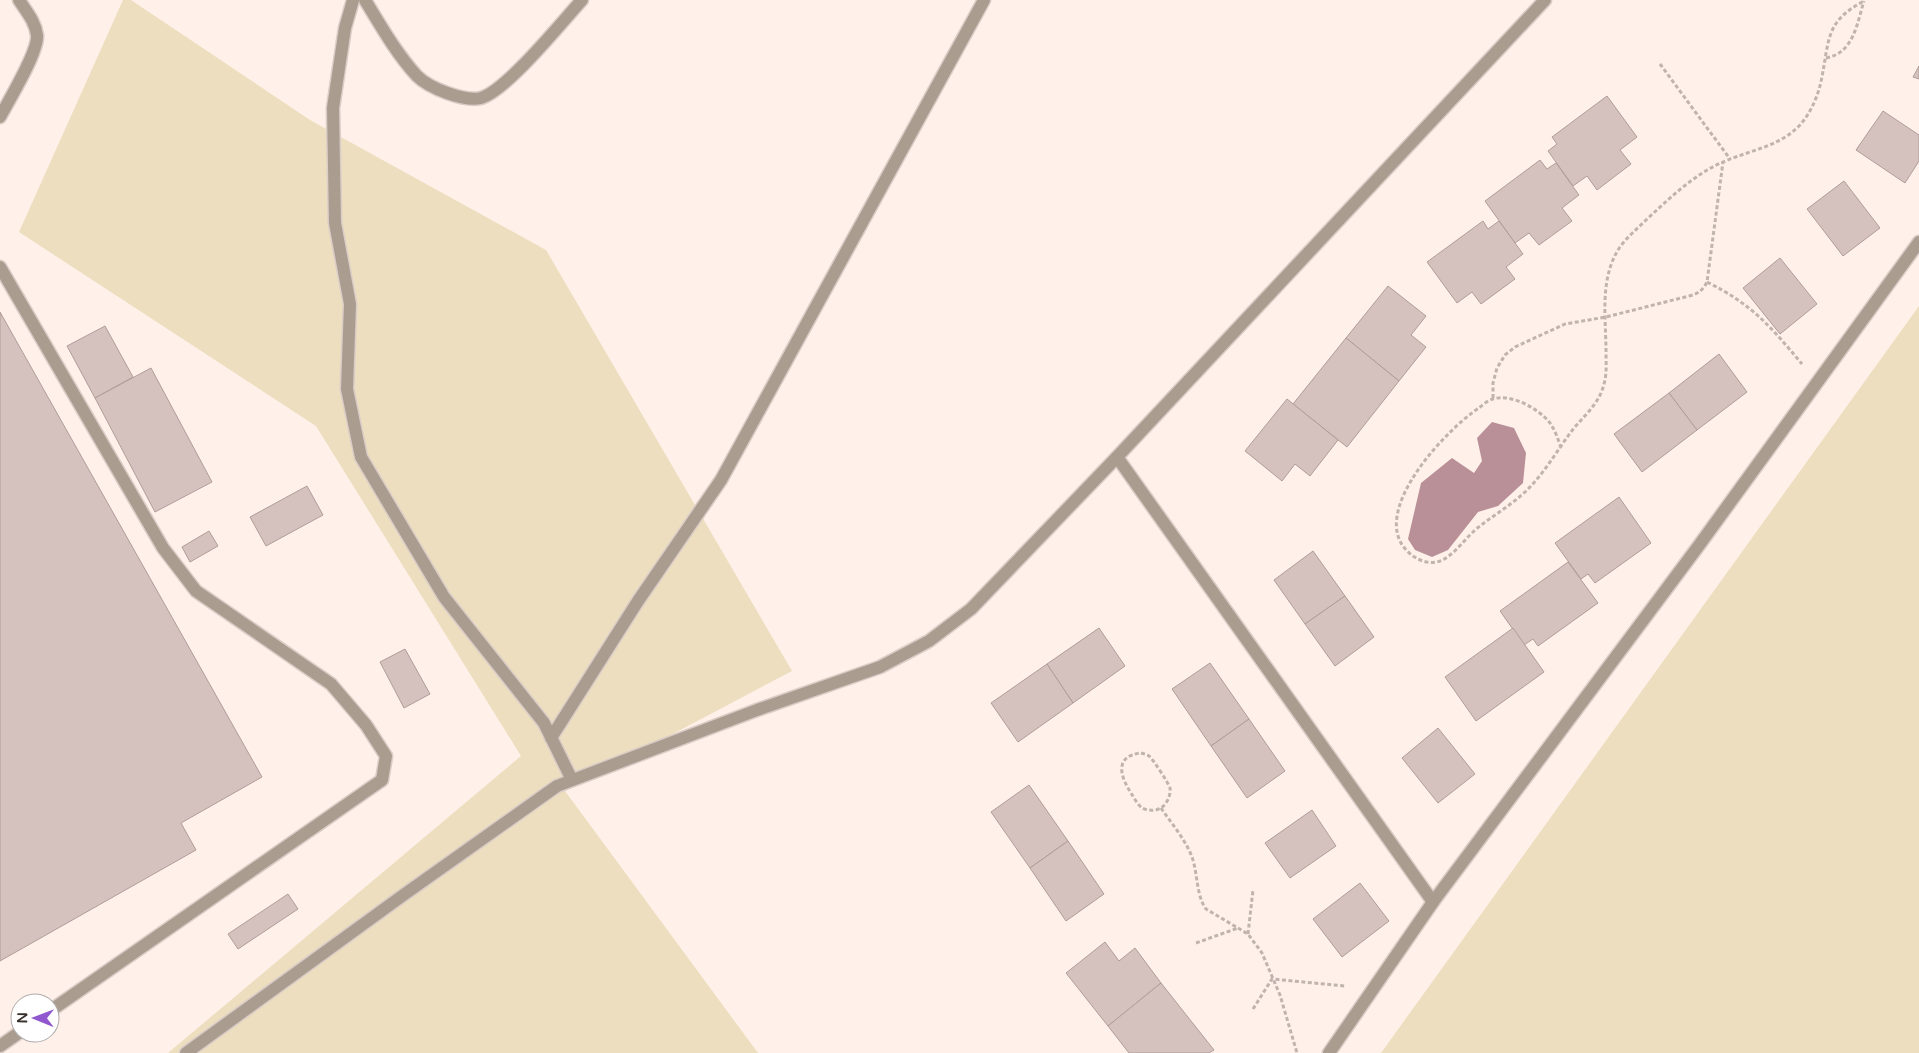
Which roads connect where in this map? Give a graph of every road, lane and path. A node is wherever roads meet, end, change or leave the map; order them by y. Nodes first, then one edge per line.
1 (19, 0) edge
2 (354, 0) edge
3 (365, 0) edge
4 (582, 0) edge
5 (984, 0) edge
6 (1545, 0) edge
7 (1864, 1) edge
8 (1826, 58) junction
9 (1660, 64) dead end
10 (0, 117) edge
11 (1730, 159) junction
12 (1724, 162) junction
13 (1919, 242) edge
14 (0, 267) edge
15 (1707, 282) junction
16 (1606, 317) junction
17 (1818, 382) junction
18 (1493, 398) junction
19 (1561, 448) junction
20 (1117, 457) junction
21 (551, 738) junction
22 (572, 780) junction
23 (1161, 808) junction
24 (1253, 890) dead end
25 (1433, 902) junction
26 (1238, 928) junction
27 (1248, 934) junction
28 (1196, 943) dead end
29 (1272, 979) junction
30 (1373, 989) junction
31 (60, 1004) edge
32 (1253, 1009) dead end
33 (186, 1053) edge
34 (1297, 1053) edge
35 (1329, 1053) edge

1 - 10 street
2 - 21 street
3 - 4 street
5 - 21 street
6 - 20 street
7 - 8 path
7 - 8 path
8 - 11 path
9 - 11 path
11 - 12 path
12 - 15 path
12 - 16 path
13 - 17 street
14 - 31 street
15 - 16 path
15 - 17 path
16 - 18 path
16 - 19 path
17 - 25 street
18 - 19 path
18 - 19 path
20 - 22 street
20 - 25 street
21 - 22 street
22 - 33 street
23 - 23 path
23 - 26 path
24 - 27 path
25 - 30 street
26 - 27 path
26 - 28 path
27 - 29 path
29 - 30 path
29 - 32 path
29 - 34 path
30 - 35 street

